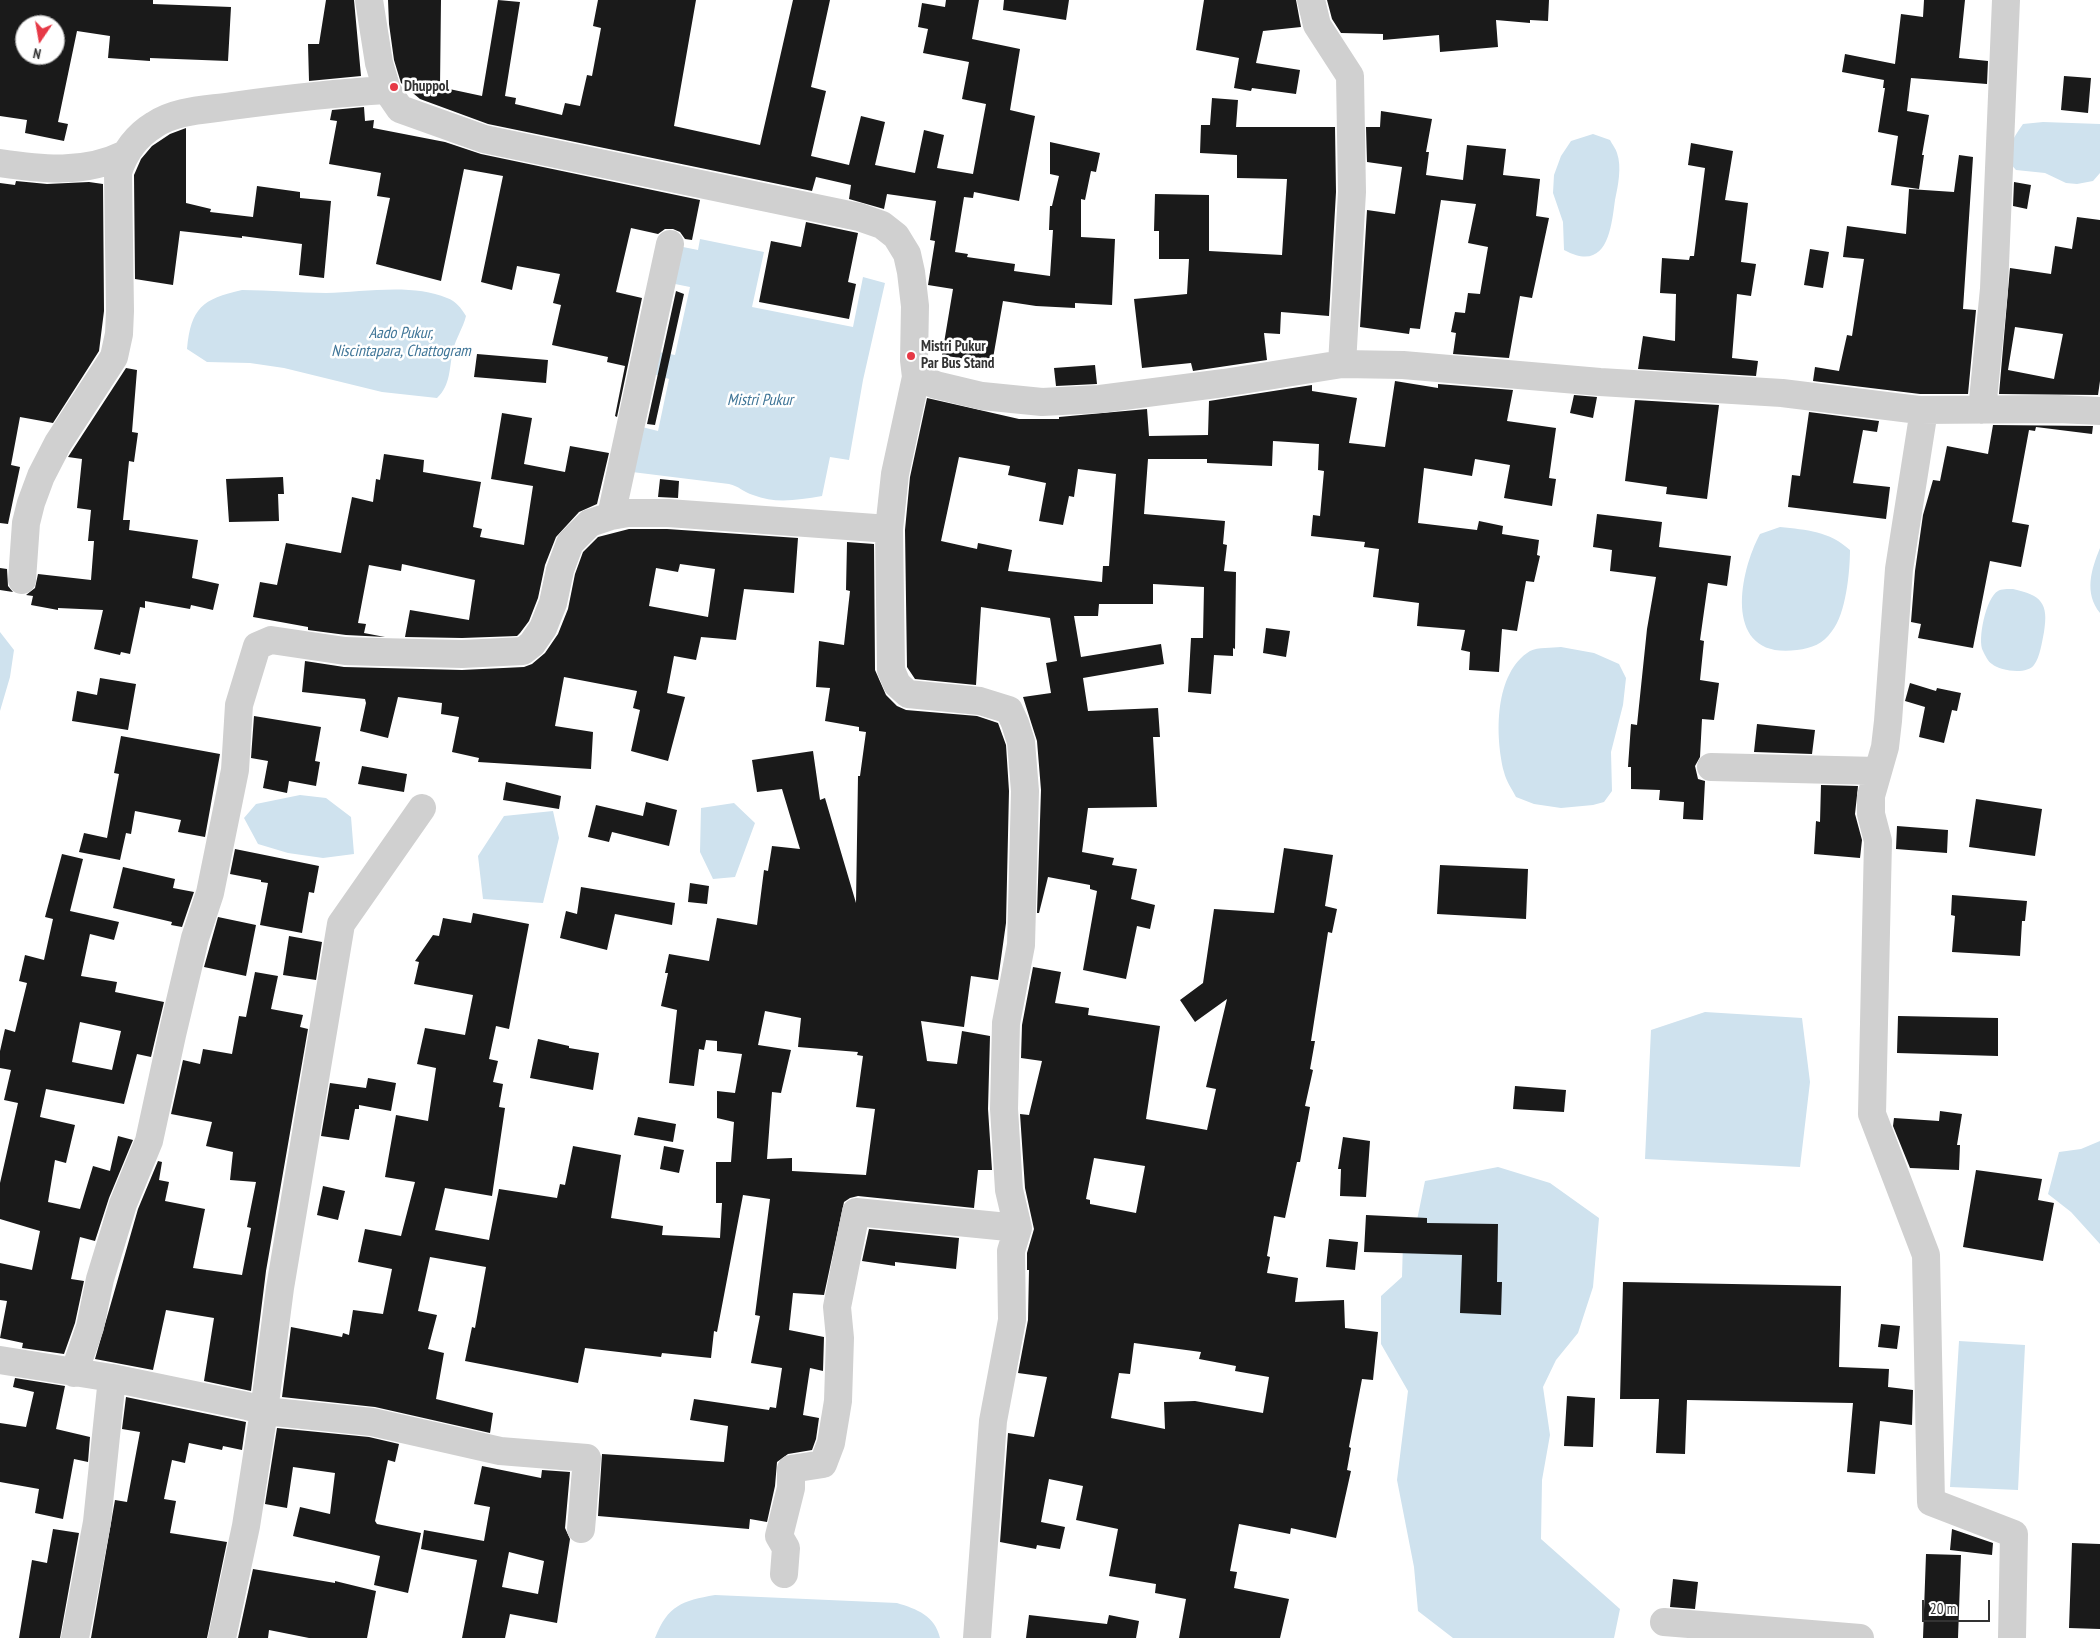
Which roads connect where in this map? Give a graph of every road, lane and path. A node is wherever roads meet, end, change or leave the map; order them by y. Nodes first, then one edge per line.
1 (369, 0) edge
2 (1311, 0) edge
3 (2006, 0) edge
4 (387, 90) junction
5 (123, 155) junction
6 (0, 163) edge
7 (670, 244) dead end
8 (1342, 364) junction
9 (916, 377) junction
10 (1924, 410) junction
11 (1982, 410) junction
12 (2100, 411) edge
13 (611, 516) junction
14 (889, 529) junction
15 (22, 580) dead end
16 (1711, 767) dead end
17 (1877, 771) junction
18 (422, 808) dead end
19 (1018, 1228) junction
20 (0, 1360) edge
21 (74, 1373) junction
22 (112, 1378) junction
23 (264, 1411) junction
24 (581, 1529) dead end
25 (784, 1574) dead end
26 (1664, 1622) dead end
27 (75, 1638) edge
28 (222, 1638) edge
29 (977, 1638) edge
30 (1860, 1638) edge
31 (2012, 1638) edge

1 - 4 street
2 - 8 street
3 - 11 street
4 - 5 street
4 - 9 street
5 - 6 street
5 - 15 street
7 - 13 street
8 - 9 street
8 - 10 street
9 - 14 street
10 - 11 street
10 - 17 street
11 - 12 street
13 - 14 street
13 - 21 street
14 - 19 street
16 - 17 street
17 - 31 street
18 - 23 street
19 - 25 street
19 - 29 street
20 - 21 street
21 - 22 street
22 - 23 street
22 - 27 street
23 - 24 street
23 - 28 street
26 - 30 street

